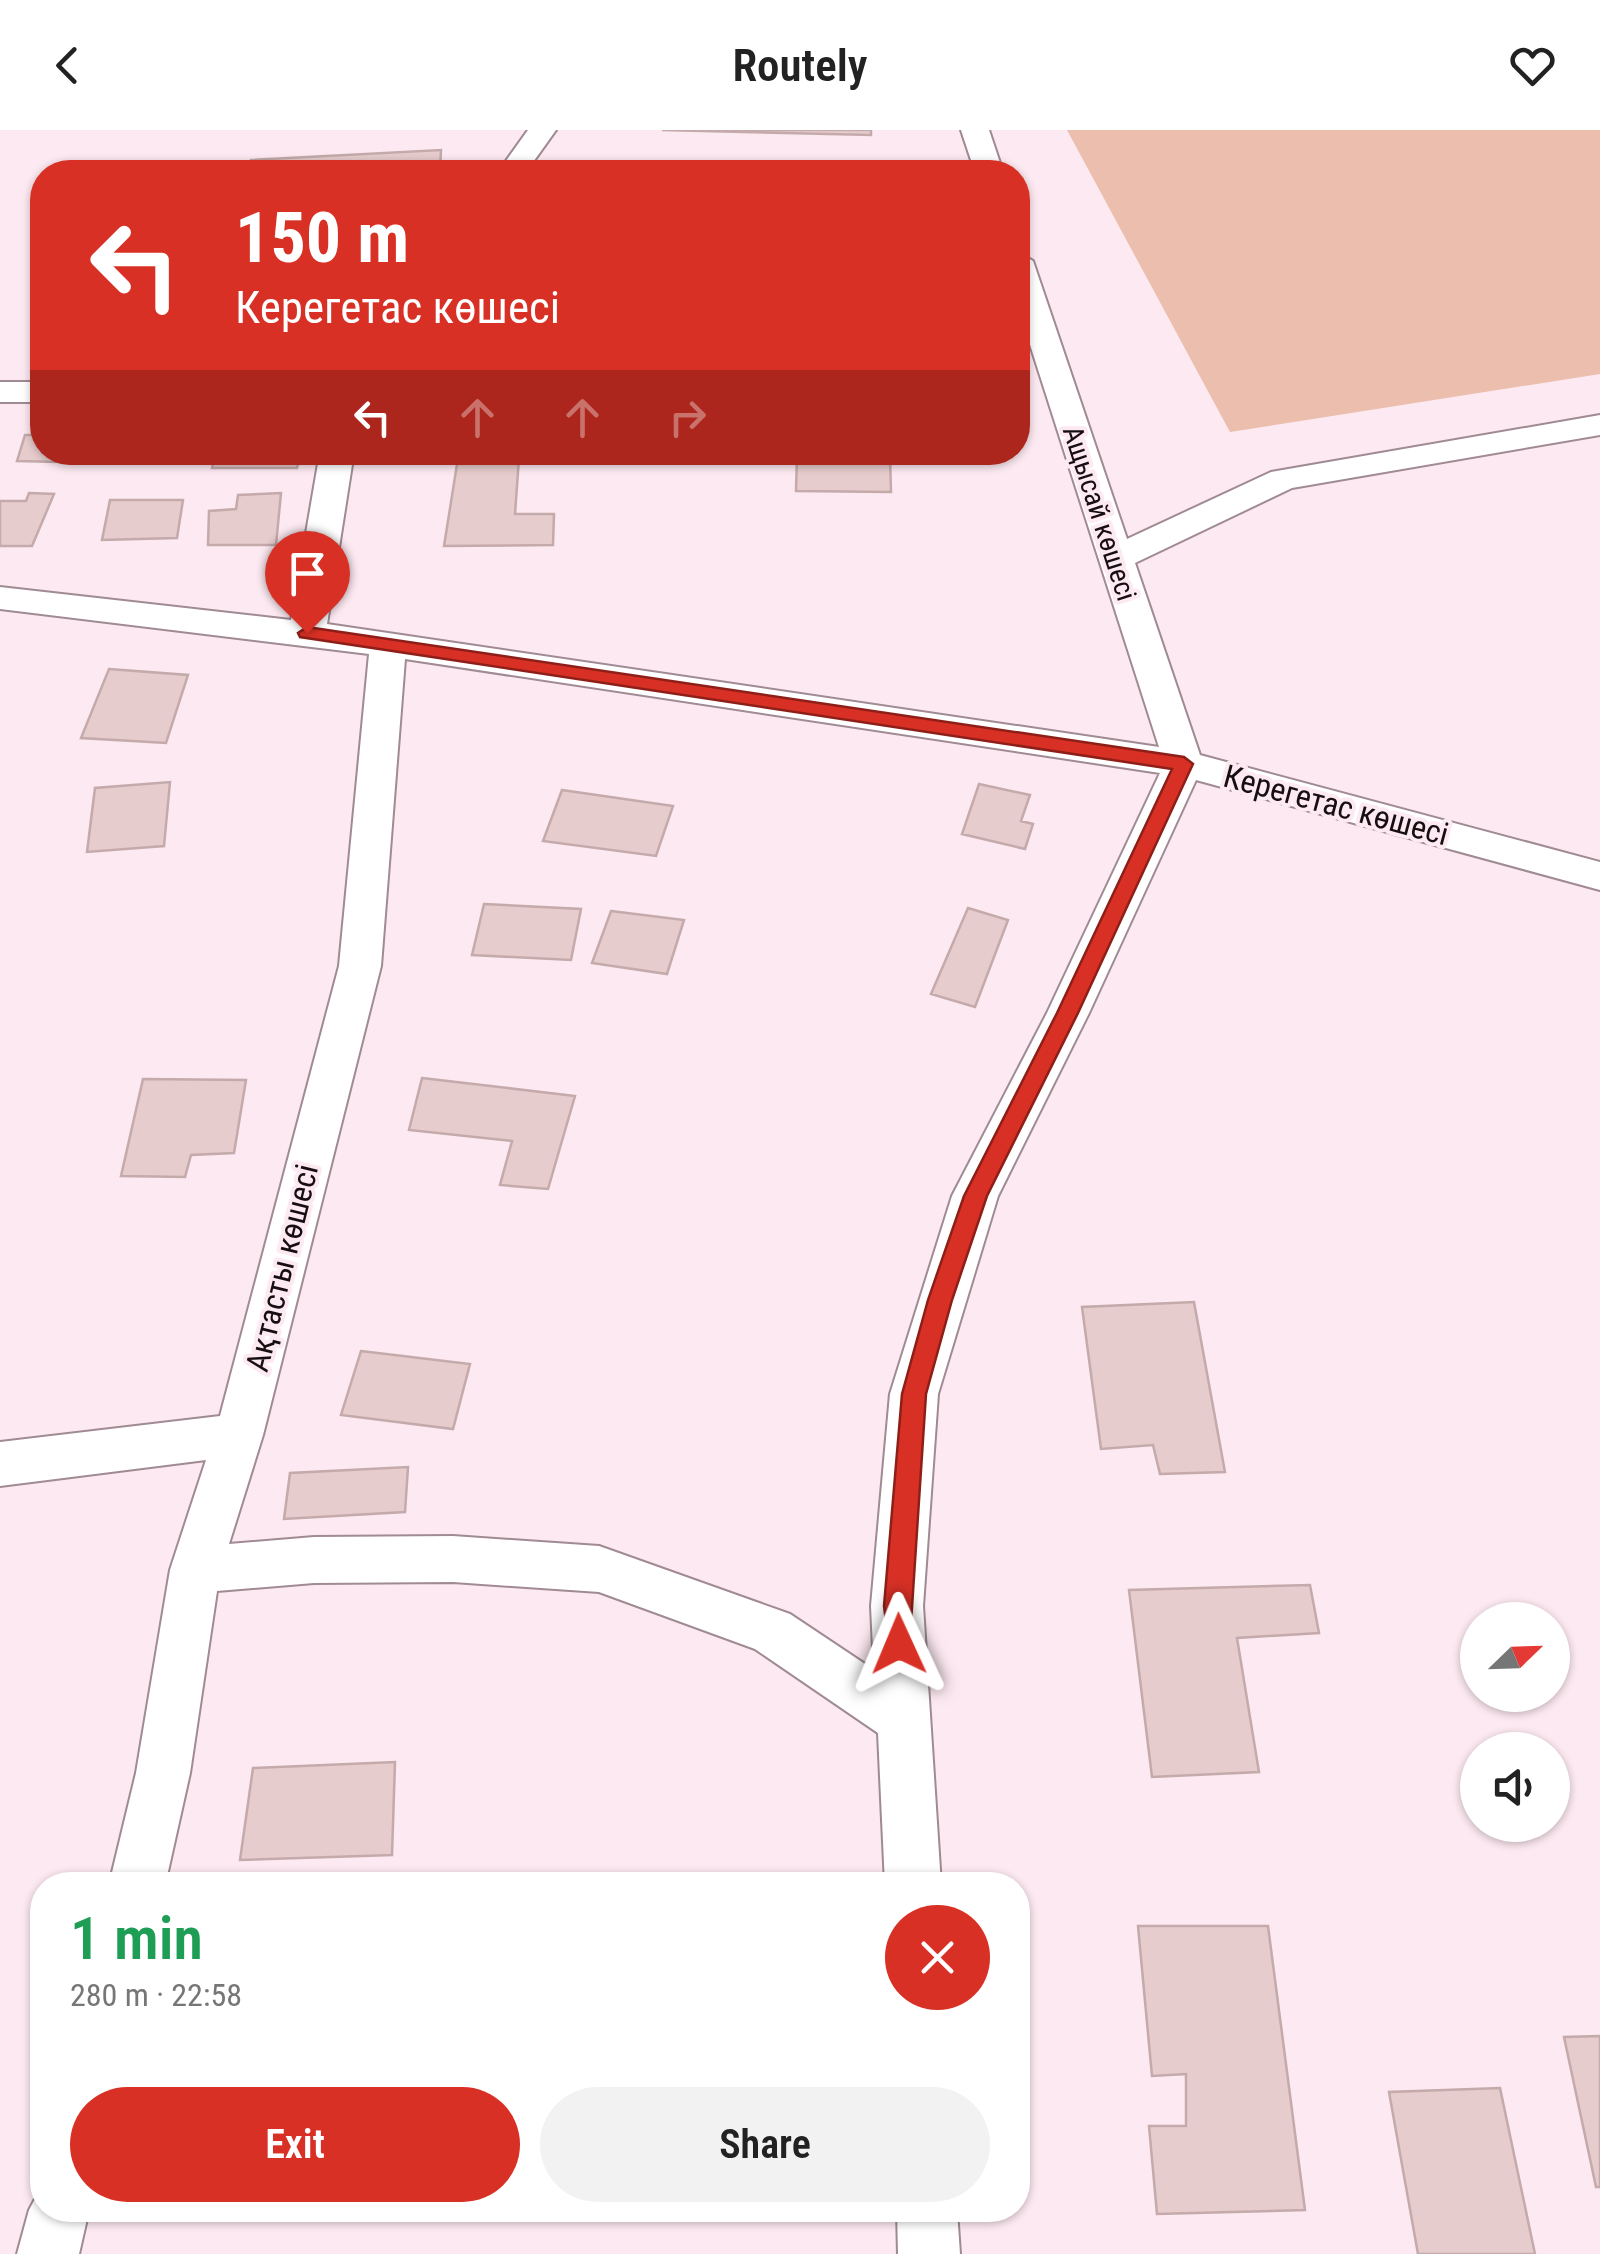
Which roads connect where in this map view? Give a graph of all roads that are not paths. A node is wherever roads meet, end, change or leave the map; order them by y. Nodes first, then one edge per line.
1 (542, 130) edge
2 (975, 130) edge
3 (521, 160) edge
4 (985, 160) edge
5 (1030, 297) edge
6 (0, 392) edge
7 (30, 392) edge
8 (1600, 425) edge
9 (336, 465) edge
10 (1114, 559) junction
11 (0, 598) edge
12 (307, 633) junction
13 (388, 645) junction
14 (1184, 764) junction
15 (1600, 876) edge
16 (240, 1435) junction
17 (0, 1464) edge
18 (196, 1570) junction
19 (903, 1720) junction
20 (140, 1872) edge
21 (912, 1872) edge
22 (56, 2222) edge
23 (928, 2222) edge
24 (48, 2254) edge
25 (929, 2254) edge

1 - 3 street
2 - 4 street
5 - 10 street, Ащысай көшесі
6 - 7 street
8 - 10 street
9 - 12 street
10 - 14 street, Ащысай көшесі
11 - 12 street, Керегетас көшесі
12 - 13 street, Керегетас көшесі
13 - 14 street, Керегетас көшесі
13 - 16 street, Ақтасты көшесі
14 - 15 street, Керегетас көшесі
14 - 19 street
16 - 17 street
16 - 18 street, Ақтасты көшесі
18 - 19 street
18 - 20 street, Ақтасты көшесі
19 - 21 street
22 - 24 street
23 - 25 street

